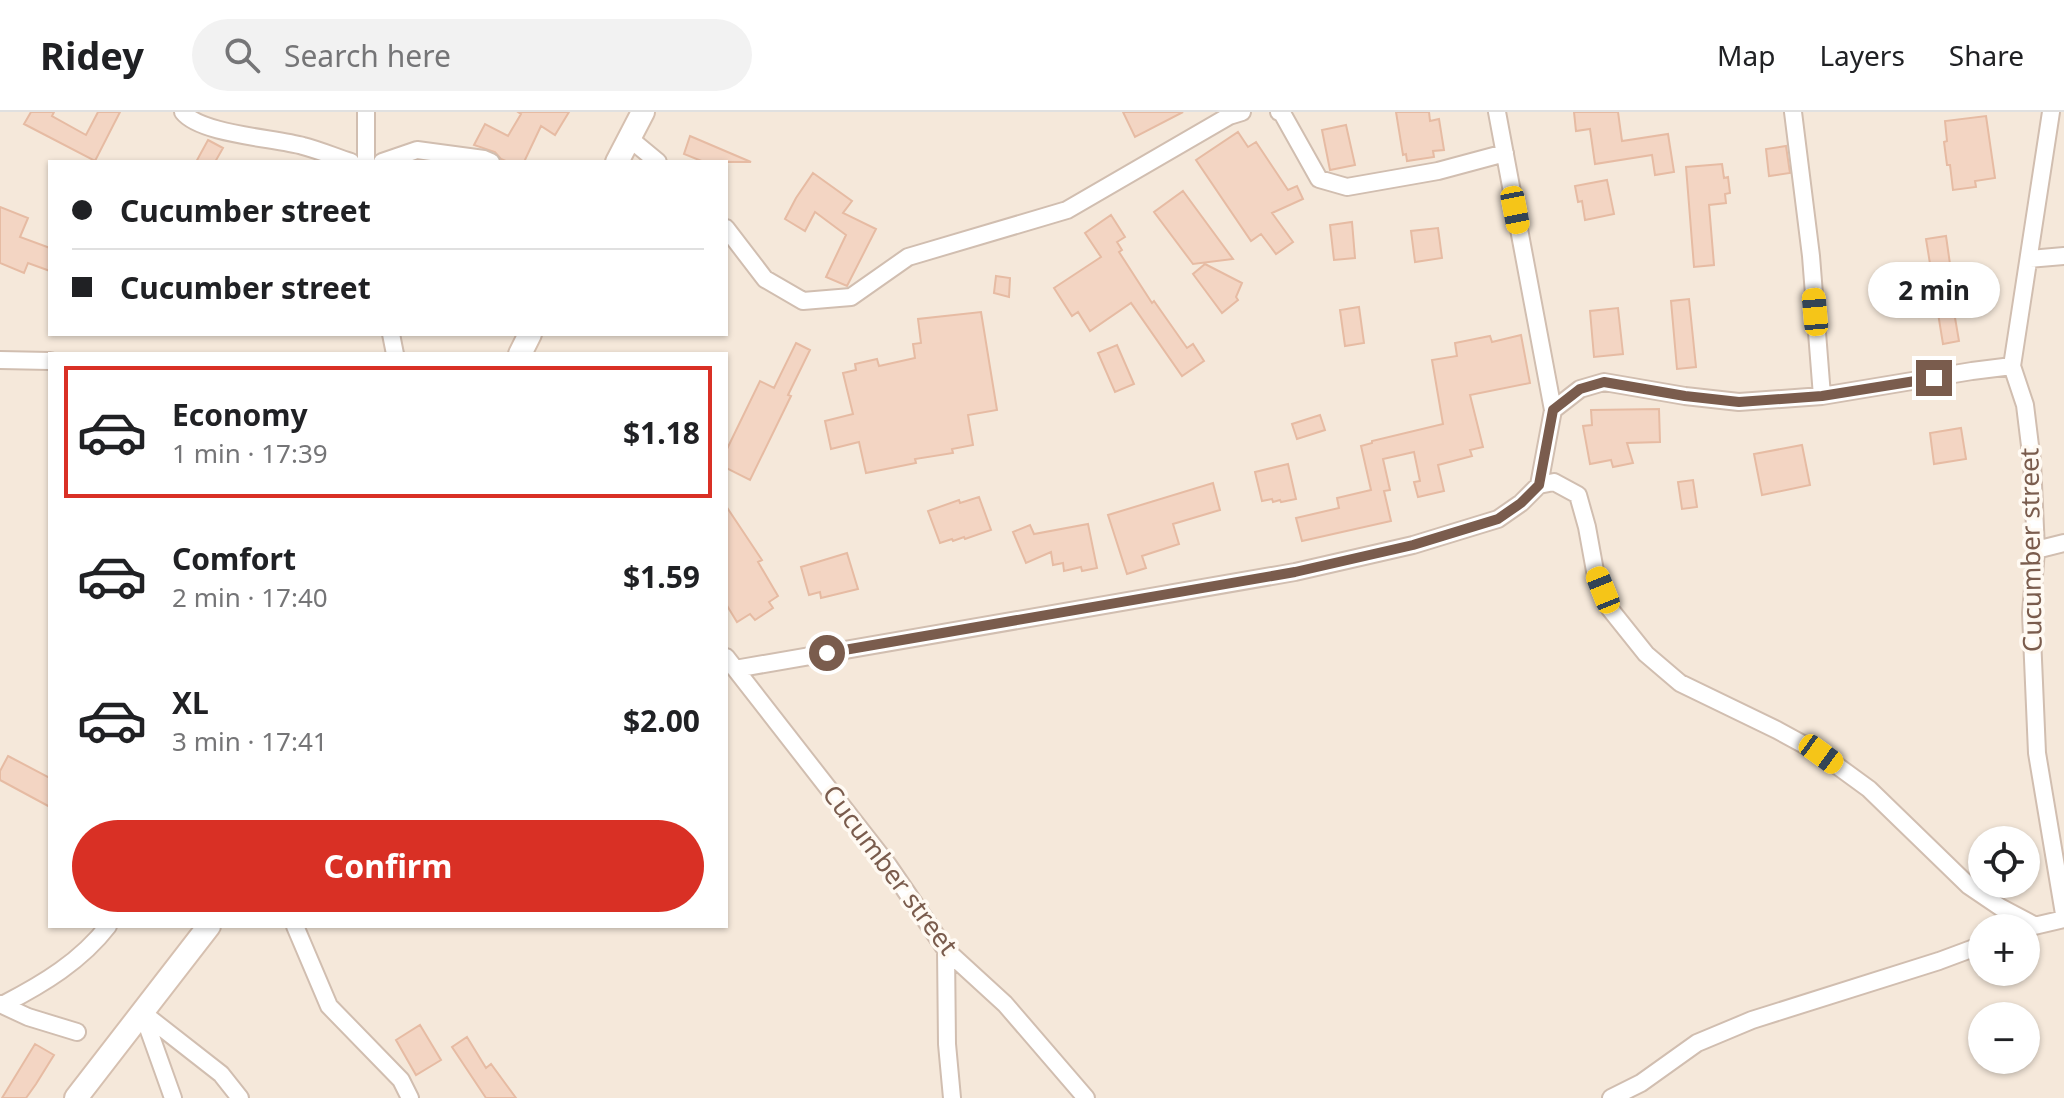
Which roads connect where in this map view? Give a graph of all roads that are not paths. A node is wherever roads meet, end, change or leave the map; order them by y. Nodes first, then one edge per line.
1 (183, 112) edge
2 (366, 112) edge
3 (643, 112) edge
4 (1242, 112) edge
5 (1279, 112) edge
6 (1497, 112) edge
7 (1793, 112) edge
8 (2051, 112) edge
9 (629, 138) junction
10 (1505, 153) junction
11 (345, 160) edge
12 (366, 160) edge
13 (388, 160) edge
14 (486, 160) edge
15 (618, 160) edge
16 (656, 160) edge
17 (728, 231) edge
18 (2064, 256) edge
19 (2030, 259) junction
20 (0, 360) edge
21 (48, 361) edge
22 (2012, 366) junction
23 (1822, 396) junction
24 (1553, 410) junction
25 (1539, 485) junction
26 (2064, 543) edge
27 (2036, 550) junction
28 (730, 663) edge
29 (2010, 914) edge
30 (2064, 916) edge
31 (2040, 924) edge
32 (106, 928) edge
33 (207, 928) edge
34 (296, 928) edge
35 (946, 950) junction
36 (1968, 950) edge
37 (2, 1004) edge
38 (143, 1013) junction
39 (77, 1032) dead end
40 (76, 1098) edge
41 (173, 1098) edge
42 (240, 1098) edge
43 (410, 1098) edge
44 (952, 1098) edge
45 (1086, 1098) edge
46 (1611, 1098) edge

1 - 11 street
2 - 12 street
3 - 9 main road
4 - 17 street
5 - 10 street
6 - 10 street
7 - 23 street
8 - 19 street
9 - 15 main road
9 - 16 street
10 - 24 street
13 - 14 street
18 - 19 street
19 - 22 street
20 - 21 street
22 - 23 street
22 - 27 street, Cucumber street
23 - 24 street
24 - 25 street
25 - 28 street, Cucumber street
25 - 29 street
26 - 27 street
27 - 30 street, Cucumber street
28 - 35 street, Cucumber street
30 - 31 street
32 - 37 street
33 - 38 main road
34 - 43 street
35 - 44 street
35 - 45 street, Cucumber street
36 - 46 street
37 - 39 street
38 - 40 main road
38 - 41 street
38 - 42 street

